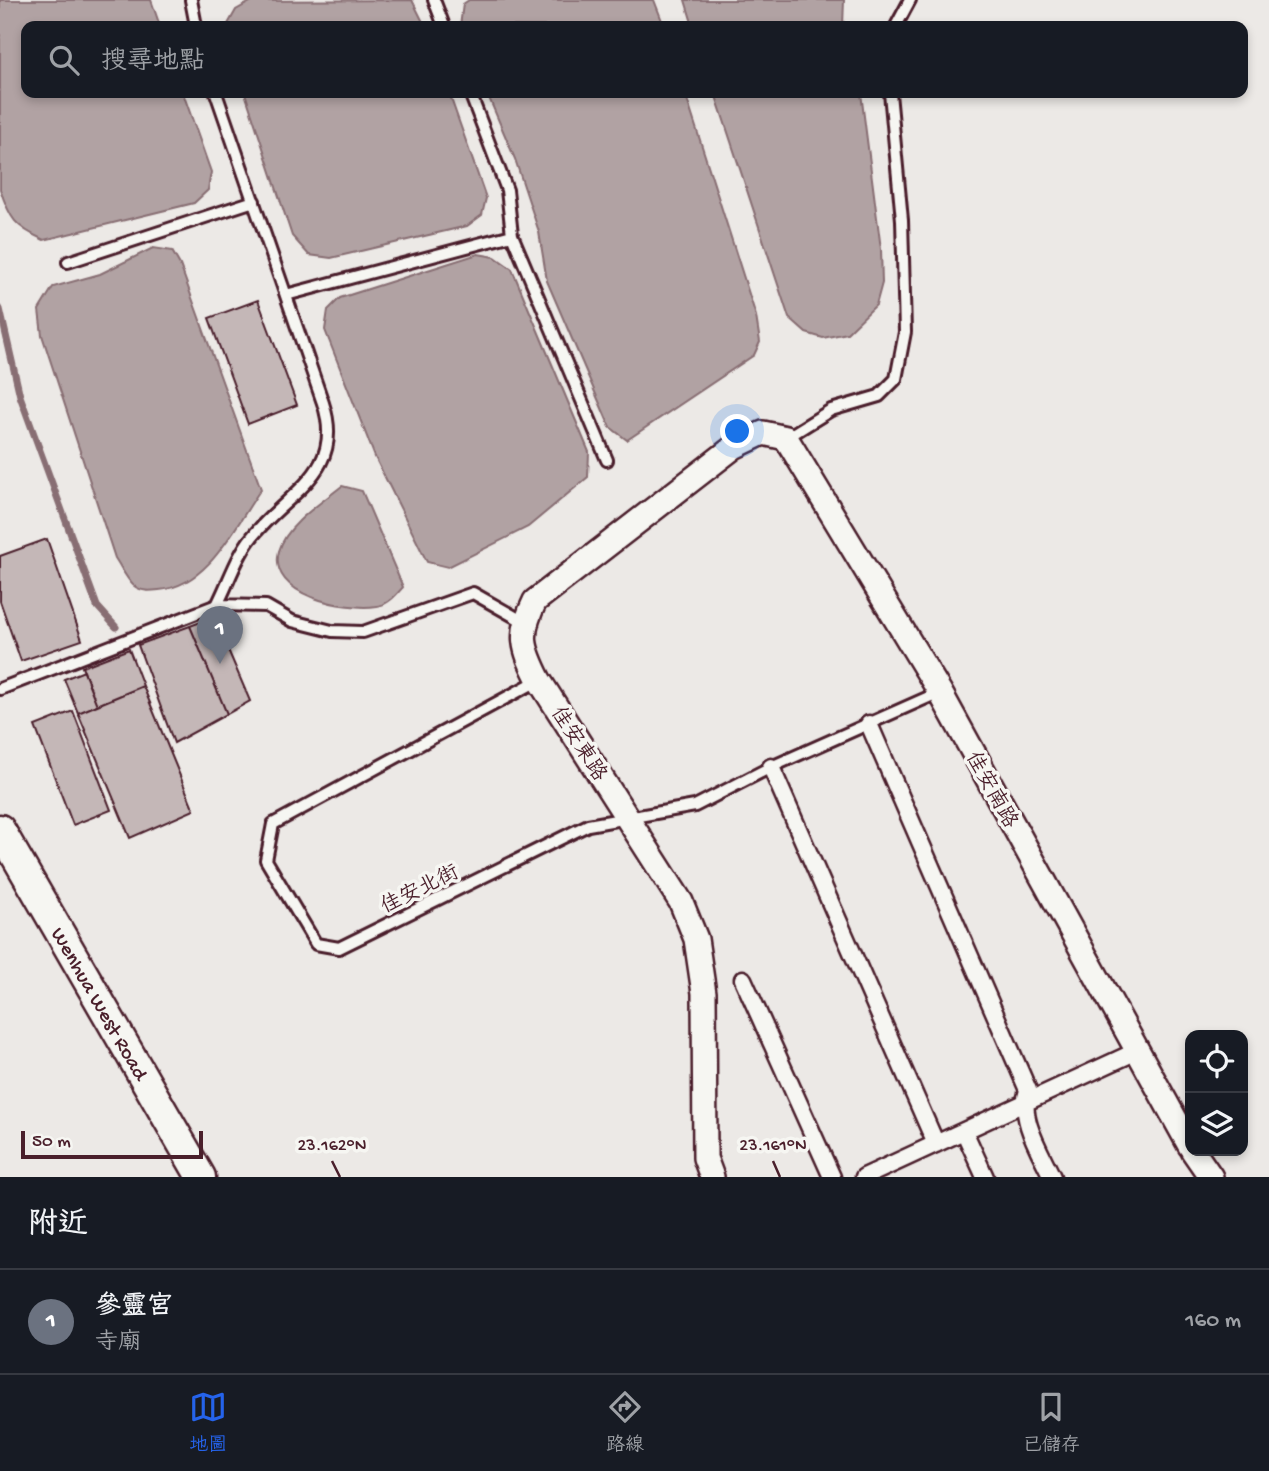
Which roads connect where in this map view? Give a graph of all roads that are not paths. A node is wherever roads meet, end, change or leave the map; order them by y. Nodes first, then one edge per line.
1 (191, 0) edge
2 (434, 0) edge
3 (909, 0) edge
4 (195, 21) edge
5 (442, 21) edge
6 (898, 21) edge
7 (218, 98) edge
8 (472, 98) edge
9 (890, 98) edge
10 (254, 201) junction
11 (512, 235) junction
12 (68, 262) dead end
13 (286, 295) junction
14 (786, 438) junction
15 (607, 460) dead end
16 (218, 605) junction
17 (524, 622) junction
18 (539, 680) junction
19 (0, 690) edge
20 (940, 692) junction
21 (869, 724) junction
22 (771, 767) junction
23 (629, 820) junction
24 (0, 830) edge
25 (743, 979) dead end
26 (1137, 1051) junction
27 (1023, 1103) junction
28 (964, 1131) junction
29 (1185, 1137) edge
30 (936, 1144) junction
31 (1196, 1156) edge
32 (201, 1177) edge
33 (712, 1177) edge
34 (832, 1177) edge
35 (864, 1177) edge
36 (985, 1177) edge
37 (1052, 1177) edge
38 (1211, 1177) edge

1 - 4 lane
2 - 5 lane
3 - 6 lane
7 - 10 lane
8 - 11 lane
9 - 14 lane
10 - 12 lane
10 - 13 lane
11 - 13 lane
11 - 15 lane
13 - 16 lane
14 - 17 street
14 - 20 street, 佳安南路
16 - 17 lane
16 - 19 lane
17 - 18 street, 佳安東路
18 - 23 street, 佳安東路
18 - 23 lane, 佳安北街
20 - 21 lane, 佳安北街
20 - 26 street, 佳安南路
21 - 22 lane, 佳安北街
21 - 27 street
22 - 23 lane, 佳安北街
22 - 30 street
23 - 33 street, 佳安東路
24 - 32 street, Wenhua West Road
25 - 34 street
26 - 27 street
26 - 29 street, 佳安南路
27 - 28 street
27 - 37 street
28 - 30 street
28 - 36 street
30 - 35 street
31 - 38 street

